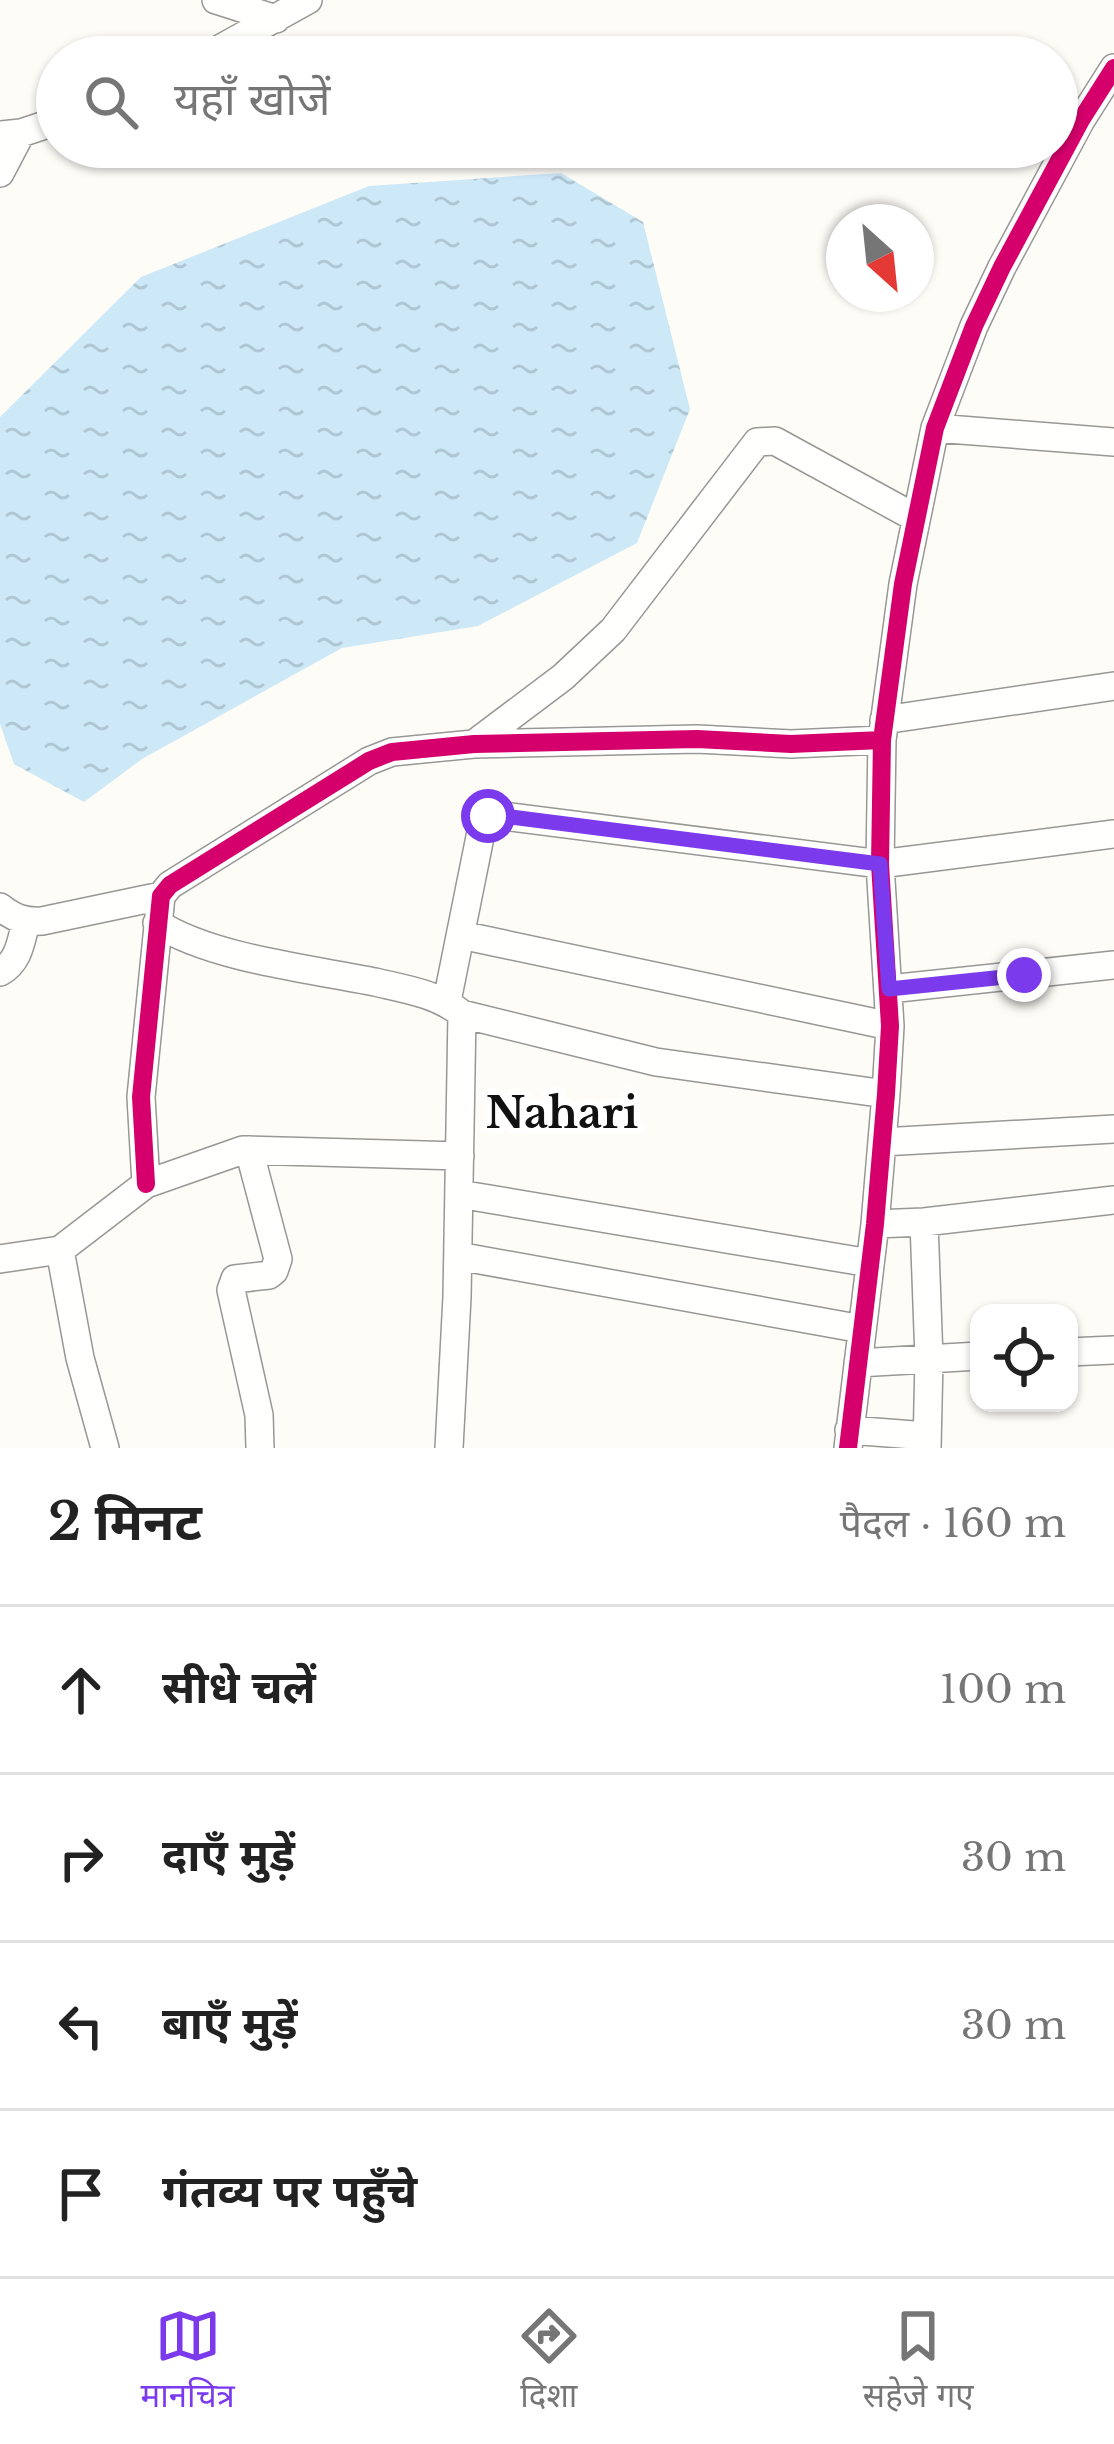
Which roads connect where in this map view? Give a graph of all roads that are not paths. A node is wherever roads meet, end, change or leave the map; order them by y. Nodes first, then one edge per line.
1 (216, 0) edge
2 (291, 8) edge
3 (242, 36) edge
4 (1114, 68) edge
5 (1078, 125) edge
6 (10, 134) edge
7 (1055, 168) edge
8 (0, 173) edge
9 (935, 428) junction
10 (1114, 442) edge
11 (916, 518) junction
12 (1114, 686) edge
13 (883, 730) junction
14 (474, 744) junction
15 (1114, 834) edge
16 (880, 864) junction
17 (0, 907) edge
18 (159, 910) junction
19 (26, 922) junction
20 (460, 935) junction
21 (1114, 965) edge
22 (0, 972) edge
23 (889, 989) junction
24 (454, 1007) junction
25 (890, 1027) junction
26 (886, 1094) junction
27 (1114, 1129) edge
28 (882, 1142) junction
29 (249, 1150) junction
30 (460, 1156) junction
31 (146, 1184) junction
32 (459, 1194) junction
33 (1114, 1200) edge
34 (924, 1222) junction
35 (875, 1224) junction
36 (60, 1250) junction
37 (458, 1256) junction
38 (0, 1259) edge
39 (870, 1263) junction
40 (862, 1329) junction
41 (1114, 1350) edge
42 (1078, 1352) edge
43 (970, 1357) edge
44 (929, 1359) junction
45 (858, 1363) junction
46 (848, 1439) edge
47 (927, 1442) edge
48 (105, 1448) edge
49 (260, 1448) edge
50 (449, 1448) edge

1 - 2 street
2 - 3 street
4 - 5 street
6 - 8 street
7 - 9 street
9 - 10 street
9 - 11 street
11 - 13 street
11 - 14 street
12 - 13 street
13 - 14 street
13 - 16 street
14 - 18 street
15 - 16 street
16 - 20 street
16 - 23 street
17 - 19 street
18 - 19 street
18 - 24 street
18 - 31 street
19 - 22 street
20 - 24 street
20 - 25 street
21 - 23 street
23 - 25 street
24 - 26 street
24 - 30 street
25 - 26 street
26 - 28 street
27 - 28 street
28 - 35 street
29 - 30 street
29 - 31 street
29 - 49 street
30 - 32 street
31 - 36 street
32 - 37 street
32 - 39 street
33 - 34 street
34 - 35 street
34 - 44 street
35 - 39 street
36 - 38 street
36 - 48 street
37 - 40 street
37 - 50 street
39 - 40 street
40 - 45 street
41 - 42 street
43 - 44 street
44 - 45 street
44 - 47 street
45 - 46 street
46 - 47 street

